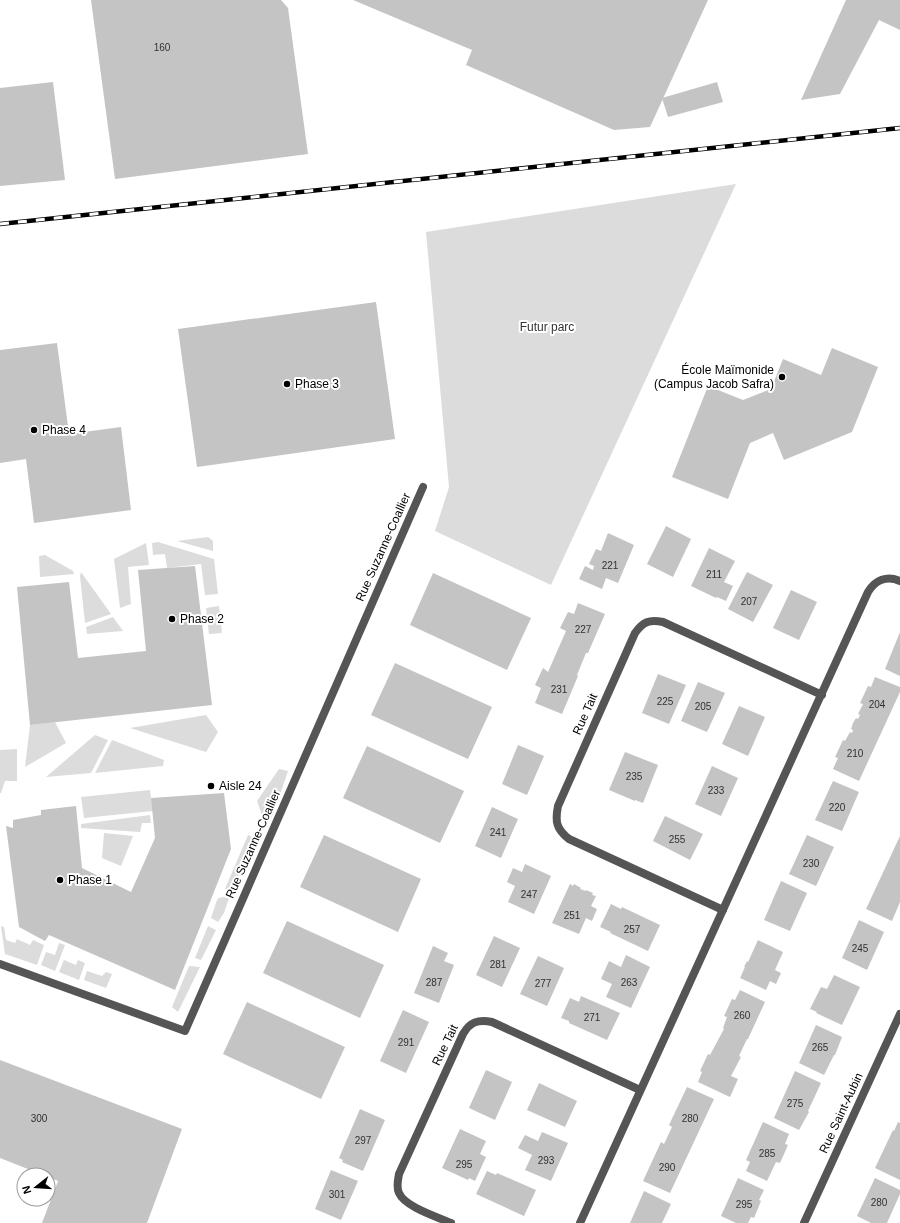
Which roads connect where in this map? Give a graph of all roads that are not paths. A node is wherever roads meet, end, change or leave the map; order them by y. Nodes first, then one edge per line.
1 (423, 487) dead end
2 (900, 581) edge
3 (822, 695) junction
4 (723, 910) junction
5 (0, 964) edge
6 (900, 1014) edge
7 (640, 1090) junction
8 (451, 1223) edge
9 (580, 1223) edge
10 (804, 1223) edge

1 - 5 street, Rue Suzanne-Coallier
2 - 3 street
3 - 4 street
3 - 4 street, Rue Tait
4 - 7 street
6 - 10 street, Rue Saint-Aubin
7 - 8 street, Rue Tait
7 - 9 street

